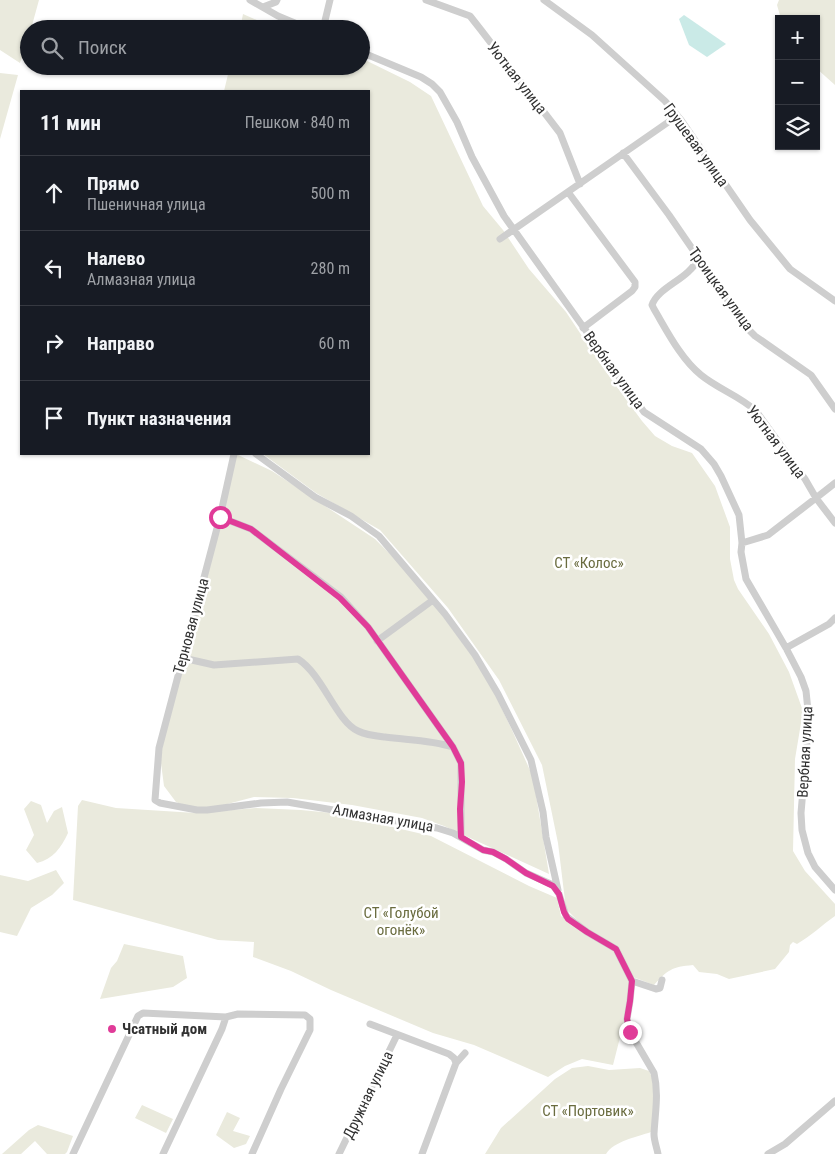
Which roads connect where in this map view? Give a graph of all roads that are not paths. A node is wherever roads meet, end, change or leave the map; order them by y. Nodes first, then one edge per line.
1 (250, 0) edge
2 (278, 0) edge
3 (330, 0) edge
4 (426, 0) edge
5 (544, 0) edge
6 (263, 7) junction
7 (288, 20) edge
8 (326, 20) edge
9 (370, 56) edge
10 (677, 116) junction
11 (623, 153) junction
12 (580, 184) junction
13 (568, 192) junction
14 (514, 228) junction
15 (500, 239) dead end
16 (698, 259) junction
17 (835, 301) edge
18 (583, 328) junction
19 (835, 409) edge
20 (234, 455) edge
21 (257, 455) edge
22 (835, 483) edge
23 (816, 498) junction
24 (220, 517) junction
25 (835, 523) edge
26 (742, 543) junction
27 (433, 600) junction
28 (835, 618) edge
29 (377, 641) junction
30 (786, 648) junction
31 (183, 658) junction
32 (453, 747) junction
33 (157, 802) joint
34 (461, 837) junction
35 (835, 890) edge
36 (558, 891) junction
37 (662, 980) dead end
38 (632, 981) junction
39 (226, 1017) junction
40 (370, 1024) dead end
41 (417, 1034) dead end
42 (397, 1035) junction
43 (414, 1042) junction
44 (465, 1053) dead end
45 (456, 1063) junction
46 (835, 1101) edge
47 (73, 1154) edge
48 (163, 1154) edge
49 (252, 1154) edge
50 (339, 1154) edge
51 (422, 1154) edge
52 (658, 1154) edge
53 (768, 1154) edge

1 - 6 street
2 - 6 street
3 - 8 street
4 - 12 street, Уютная улица
5 - 10 street, Грушевая улица
6 - 7 street
9 - 14 street, Вербная улица
10 - 11 street
10 - 17 street, Грушевая улица
11 - 12 street
11 - 16 street, Троицкая улица
12 - 13 street
13 - 14 street
13 - 18 street
14 - 15 street
14 - 18 street, Вербная улица
16 - 19 street, Троицкая улица
16 - 23 street, Уютная улица
18 - 26 street, Вербная улица
20 - 24 street, Терновая улица
21 - 27 street
22 - 23 street
23 - 25 street, Уютная улица
23 - 26 street
24 - 29 street
24 - 31 street, Терновая улица
26 - 30 street, Вербная улица
27 - 29 street
27 - 36 street
28 - 30 street
29 - 32 street
30 - 35 street, Вербная улица
31 - 32 street
31 - 33 street, Терновая улица
32 - 34 street
33 - 34 street, Алмазная улица
34 - 36 street, Алмазная улица
36 - 38 street
37 - 38 street
38 - 52 street
39 - 47 street
39 - 48 street
39 - 49 street
40 - 42 street
41 - 43 street
42 - 43 street
42 - 50 street, Дружная улица
43 - 45 street
44 - 45 street
45 - 51 street
46 - 53 street

